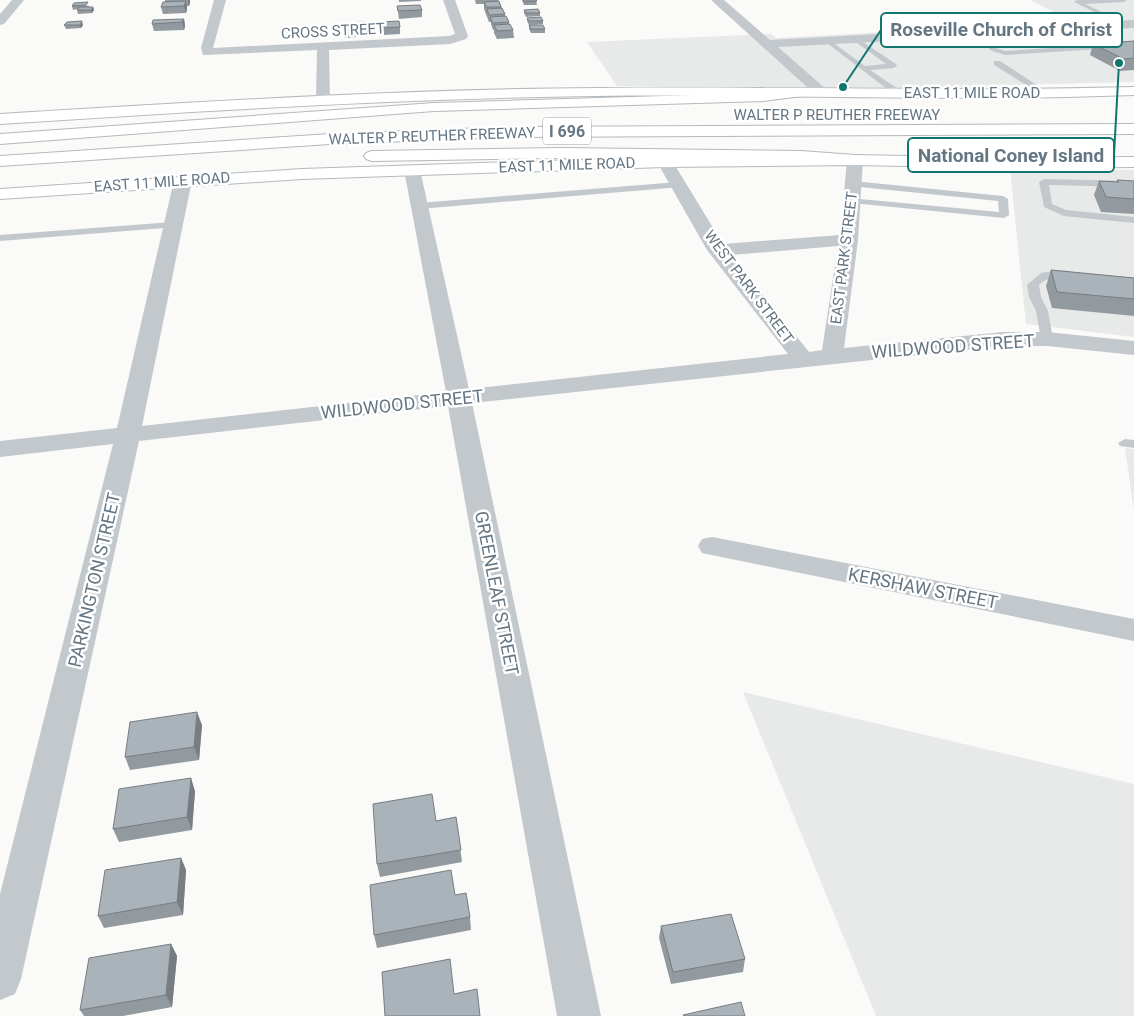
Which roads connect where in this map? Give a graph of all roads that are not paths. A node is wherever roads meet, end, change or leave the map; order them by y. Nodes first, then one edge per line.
1 (18, 0) edge
2 (220, 0) edge
3 (449, 0) edge
4 (717, 0) edge
5 (1124, 0) edge
6 (0, 21) edge
7 (1129, 24) edge
8 (1063, 28) junction
9 (1083, 38) junction
10 (855, 39) junction
11 (826, 40) junction
12 (767, 44) junction
13 (1134, 45) edge
14 (1100, 47) junction
15 (323, 48) junction
16 (1134, 51) edge
17 (1079, 54) dead end
18 (997, 63) dead end
19 (863, 68) junction
20 (1134, 91) edge
21 (797, 93) junction
22 (822, 93) junction
23 (898, 93) junction
24 (1045, 93) junction
25 (323, 99) junction
26 (1107, 114) dead end
27 (1034, 115) dead end
28 (628, 116) dead end
29 (0, 118) edge
30 (1134, 129) edge
31 (0, 140) edge
32 (0, 146) edge
33 (357, 156) dead end
34 (245, 160) dead end
35 (855, 160) junction
36 (0, 161) edge
37 (665, 162) junction
38 (1134, 162) edge
39 (412, 170) junction
40 (0, 172) edge
41 (183, 180) junction
42 (1134, 184) edge
43 (678, 185) junction
44 (852, 192) junction
45 (0, 194) edge
46 (419, 206) junction
47 (1134, 220) edge
48 (173, 225) junction
49 (0, 238) edge
50 (849, 240) junction
51 (717, 250) junction
52 (1082, 276) edge
53 (1047, 339) junction
54 (1134, 348) edge
55 (832, 356) junction
56 (804, 360) junction
57 (459, 398) junction
58 (128, 435) junction
59 (0, 449) edge
60 (712, 546) dead end
61 (1134, 630) edge
62 (0, 979) edge
63 (579, 1016) edge

1 - 6 street
2 - 15 street, CROSS STREET
3 - 15 street, CROSS STREET
4 - 12 street
5 - 7 lane
7 - 8 street
8 - 9 lane
8 - 10 street
9 - 14 lane
9 - 14 lane
10 - 11 street
10 - 19 lane
11 - 12 street
11 - 19 lane
12 - 22 street
13 - 14 lane
15 - 25 street
16 - 17 lane
18 - 24 lane
19 - 23 lane
20 - 24 main road, EAST 11 MILE ROAD
21 - 22 main road, EAST 11 MILE ROAD
21 - 25 main road, EAST 11 MILE ROAD
21 - 31 main road
22 - 23 main road, EAST 11 MILE ROAD
23 - 24 main road, EAST 11 MILE ROAD
25 - 29 main road, EAST 11 MILE ROAD
26 - 27 main road
28 - 32 main road, WALTER P REUTHER FREEWAY / I 696
30 - 36 main road, WALTER P REUTHER FREEWAY / I 696
33 - 35 main road
34 - 40 main road
35 - 37 main road, EAST 11 MILE ROAD
35 - 38 main road, EAST 11 MILE ROAD
35 - 44 street, EAST PARK STREET
37 - 39 main road, EAST 11 MILE ROAD
37 - 43 street, WEST PARK STREET
39 - 41 main road, EAST 11 MILE ROAD
39 - 46 street, GREENLEAF STREET
41 - 45 main road, EAST 11 MILE ROAD
41 - 48 street, PARKINGTON STREET
42 - 47 lane
43 - 46 lane
43 - 51 street, WEST PARK STREET
44 - 44 lane
44 - 50 street, EAST PARK STREET
46 - 57 street, GREENLEAF STREET
48 - 49 lane
48 - 58 street, PARKINGTON STREET
50 - 51 street
50 - 55 street, EAST PARK STREET
51 - 56 street, WEST PARK STREET
52 - 53 lane
53 - 54 street, WILDWOOD STREET
53 - 55 street, WILDWOOD STREET
55 - 56 street, WILDWOOD STREET
56 - 57 street, WILDWOOD STREET
57 - 58 street, WILDWOOD STREET
57 - 63 street, GREENLEAF STREET
58 - 59 street, WILDWOOD STREET
58 - 62 street, PARKINGTON STREET
60 - 61 street, KERSHAW STREET

